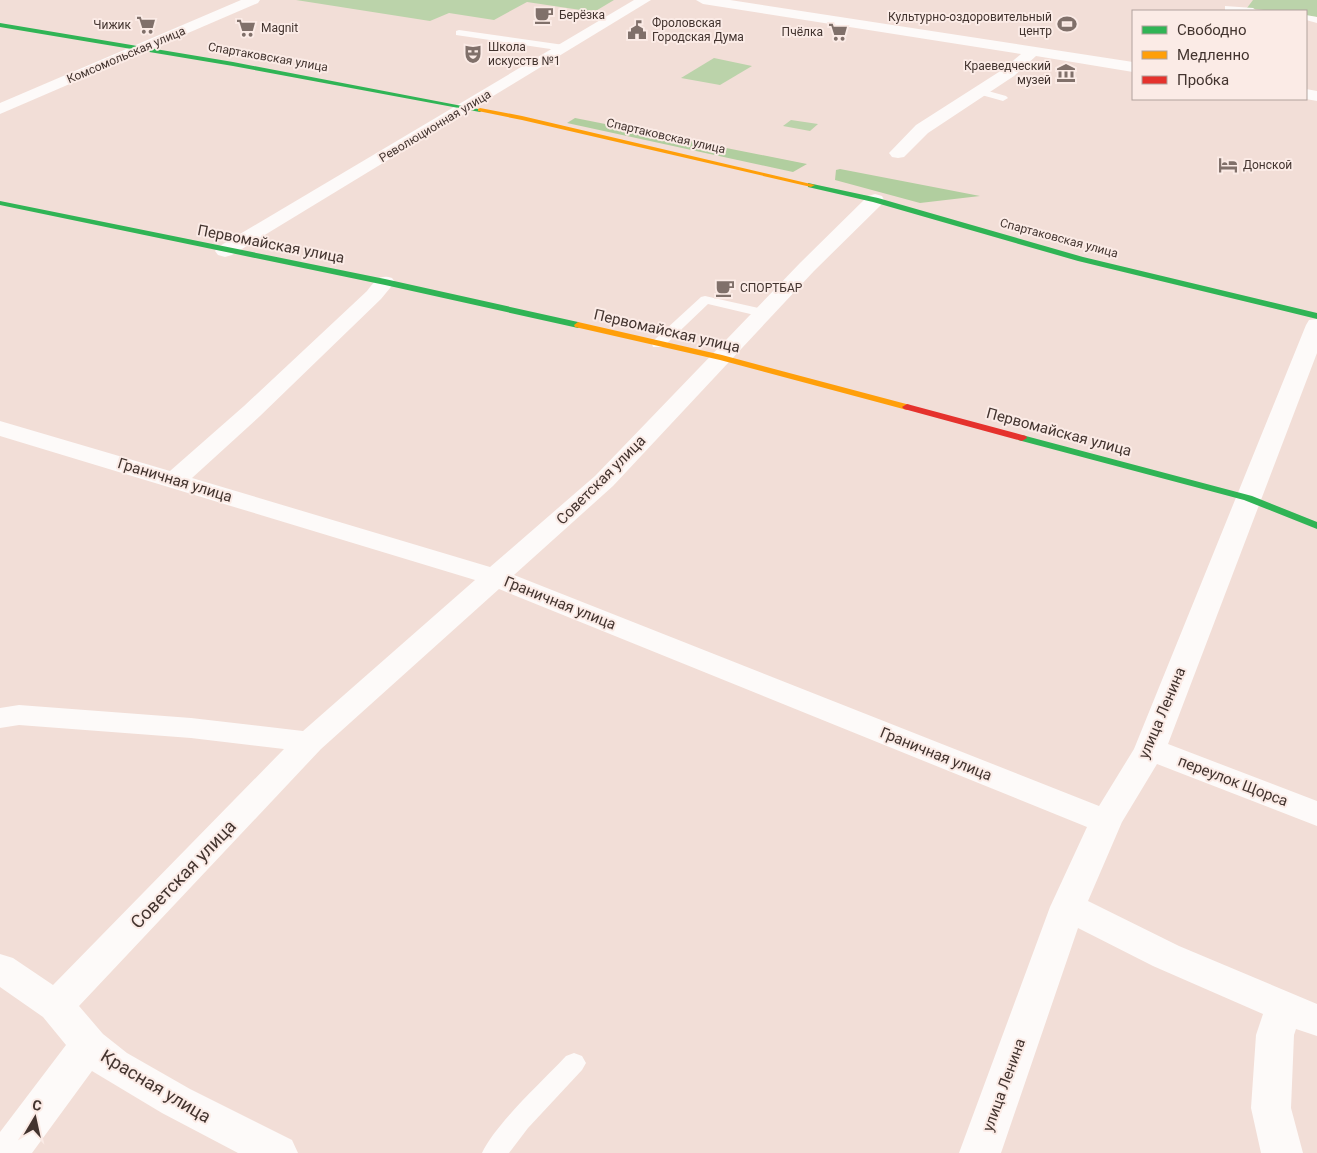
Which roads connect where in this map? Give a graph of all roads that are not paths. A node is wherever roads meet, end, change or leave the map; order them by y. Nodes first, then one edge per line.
1 (253, 0) edge
2 (644, 0) edge
3 (702, 0) edge
4 (1228, 8) dead end
5 (1245, 10) edge
6 (0, 25) edge
7 (459, 33) dead end
8 (141, 48) junction
9 (564, 48) junction
10 (1033, 51) junction
11 (1132, 67) edge
12 (981, 92) junction
13 (1003, 98) dead end
14 (467, 107) junction
15 (0, 109) edge
16 (898, 153) dead end
17 (875, 200) junction
18 (0, 203) edge
19 (225, 250) junction
20 (385, 282) junction
21 (763, 313) junction
22 (1317, 316) edge
23 (1317, 325) edge
24 (658, 344) junction
25 (722, 358) junction
26 (0, 428) edge
27 (175, 480) junction
28 (1248, 498) junction
29 (1317, 526) edge
30 (497, 578) junction
31 (0, 718) edge
32 (310, 742) junction
33 (1150, 749) junction
34 (1317, 814) edge
35 (1106, 822) junction
36 (1068, 907) junction
37 (0, 968) edge
38 (56, 1006) junction
39 (1301, 1014) edge
40 (89, 1045) junction
41 (574, 1062) dead end
42 (8, 1153) edge
43 (277, 1153) edge
44 (494, 1153) edge
45 (980, 1153) edge
46 (1282, 1153) edge

1 - 8 street, Комсомольская улица
2 - 9 street, Революционная улица
3 - 10 street
4 - 5 lane
6 - 8 main road, Спартаковская улица
7 - 9 lane
8 - 14 main road, Спартаковская улица
8 - 15 street, Комсомольская улица
9 - 14 street, Революционная улица
10 - 11 street
10 - 12 street
12 - 13 lane
12 - 16 street
14 - 17 main road, Спартаковская улица
14 - 19 street, Революционная улица
17 - 21 street, Советская улица
17 - 22 main road, Спартаковская улица
18 - 19 main road, Первомайская улица
19 - 20 main road, Первомайская улица
20 - 24 main road, Первомайская улица
20 - 27 street
21 - 24 lane
21 - 25 street, Советская улица
23 - 28 street, улица Ленина
24 - 25 main road, Первомайская улица
25 - 28 main road, Первомайская улица
25 - 30 street, Советская улица
26 - 27 street, Граничная улица
27 - 30 street, Граничная улица
28 - 29 main road, Первомайская улица
28 - 33 street, улица Ленина
30 - 32 street, Советская улица
30 - 35 street, Граничная улица
31 - 32 street
32 - 38 street, Советская улица
33 - 34 street, переулок Щорса
33 - 35 street, улица Ленина
35 - 36 street, улица Ленина
36 - 39 street
36 - 45 street, улица Ленина
37 - 38 street, Красная улица
38 - 40 street, Красная улица
39 - 46 street
40 - 42 street
40 - 43 street, Красная улица
41 - 44 lane

